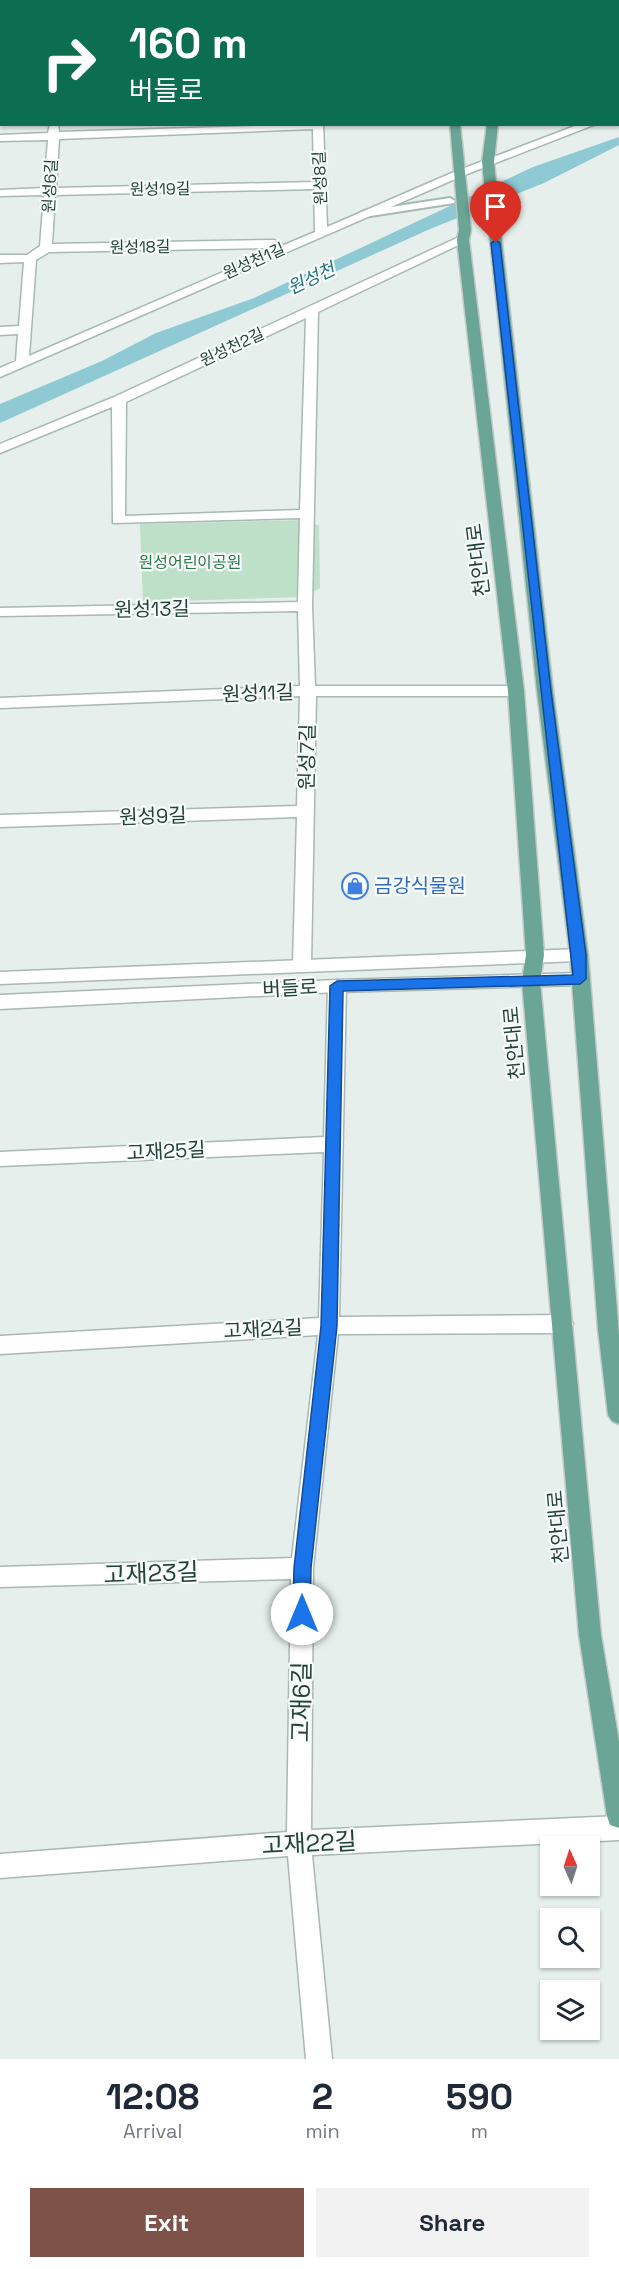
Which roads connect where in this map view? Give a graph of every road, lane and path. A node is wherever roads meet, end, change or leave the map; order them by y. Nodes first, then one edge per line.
1 (274, 126) edge
2 (318, 126) edge
3 (455, 126) edge
4 (493, 126) edge
5 (586, 126) edge
6 (53, 131) edge
7 (0, 138) edge
8 (488, 162) junction
9 (459, 179) junction
10 (320, 185) junction
11 (51, 192) junction
12 (0, 193) edge
13 (450, 201) dead end
14 (364, 214) junction
15 (321, 232) junction
16 (464, 235) junction
17 (46, 248) junction
18 (281, 249) junction
19 (30, 258) junction
20 (0, 259) edge
21 (312, 310) junction
22 (23, 330) junction
23 (0, 331) edge
24 (22, 364) junction
25 (0, 373) edge
26 (119, 400) junction
27 (0, 449) edge
28 (307, 514) junction
29 (304, 606) junction
30 (0, 612) edge
31 (308, 691) junction
32 (516, 691) junction
33 (0, 703) edge
34 (306, 811) junction
35 (0, 821) edge
36 (535, 955) junction
37 (579, 955) junction
38 (302, 964) junction
39 (0, 978) edge
40 (580, 979) junction
41 (531, 981) junction
42 (337, 986) junction
43 (0, 1002) edge
44 (332, 1144) junction
45 (0, 1159) edge
46 (563, 1324) junction
47 (329, 1326) junction
48 (0, 1345) edge
49 (619, 1415) edge
50 (302, 1568) junction
51 (0, 1577) edge
52 (619, 1816) edge
53 (619, 1828) edge
54 (299, 1843) junction
55 (0, 1866) edge
56 (319, 2059) edge

1 - 6 street
2 - 10 street, 원성8길
3 - 9 main road
4 - 8 main road
5 - 8 street, 원성천1길
6 - 7 street
6 - 11 street, 원성6길
8 - 9 street, 원성천1길
8 - 37 main road
9 - 14 street, 원성천1길
9 - 16 main road, 천안대로
10 - 11 street, 원성19길
10 - 15 street, 원성8길
11 - 12 street, 원성19길
11 - 17 street, 원성6길
13 - 14 lane
14 - 15 street, 원성천1길
15 - 18 street, 원성천1길
16 - 21 street, 원성천2길
16 - 32 main road, 천안대로
17 - 18 street, 원성18길
17 - 19 street
18 - 24 street, 원성천1길
19 - 20 street
19 - 22 street
21 - 26 street, 원성천2길
21 - 28 street, 원성7길
22 - 23 street
22 - 24 street
24 - 25 street, 원성천1길
26 - 27 street, 원성천2길
26 - 28 street
28 - 29 street, 원성7길
29 - 30 street, 원성13길
29 - 31 street, 원성7길
31 - 32 street, 원성11길
31 - 33 street, 원성11길
31 - 34 street, 원성7길
32 - 36 main road, 천안대로
34 - 35 street, 원성9길
34 - 38 street, 원성7길
36 - 37 street, 버들로
36 - 38 street, 버들로
36 - 41 main road, 천안대로
37 - 40 main road
38 - 39 street, 버들로
40 - 41 street, 버들로
40 - 49 main road
41 - 42 street, 버들로
41 - 46 main road, 천안대로
42 - 43 street, 버들로
42 - 44 street, 고재6길
44 - 45 street, 고재25길
44 - 47 street, 고재6길
46 - 47 street, 고재24길
46 - 52 main road, 천안대로
47 - 48 street, 고재24길
47 - 50 street, 고재6길
50 - 51 street, 고재23길
50 - 54 street, 고재6길
53 - 54 street, 고재22길
54 - 55 street, 고재22길
54 - 56 street, 고재6길

